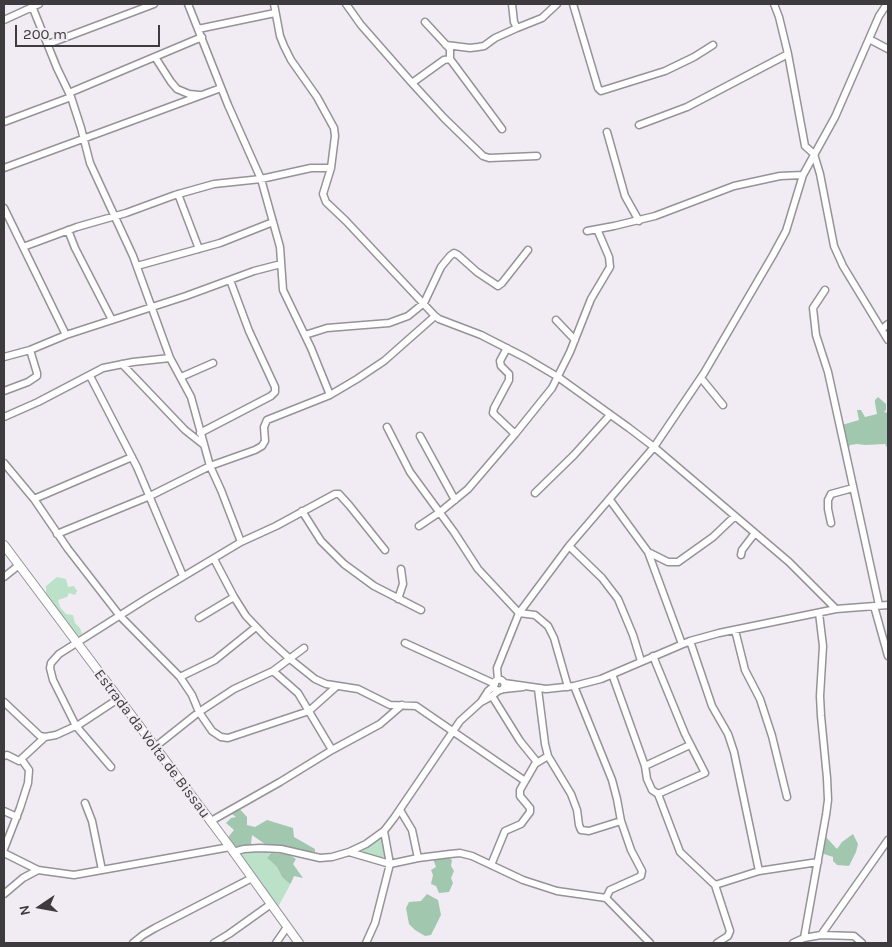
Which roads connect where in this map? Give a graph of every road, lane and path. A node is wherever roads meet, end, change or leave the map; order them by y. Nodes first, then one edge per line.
1 (154, 4) edge
2 (188, 4) edge
3 (274, 4) edge
4 (346, 4) edge
5 (512, 4) edge
6 (557, 4) edge
7 (573, 4) edge
8 (774, 4) edge
9 (887, 4) edge
10 (32, 5) edge
11 (275, 13) junction
12 (4, 20) edge
13 (425, 22) dead end
14 (517, 28) junction
15 (198, 29) junction
16 (202, 37) junction
17 (869, 40) junction
18 (48, 44) junction
19 (446, 45) junction
20 (713, 45) dead end
21 (888, 49) edge
22 (788, 54) junction
23 (156, 57) junction
24 (450, 59) junction
25 (412, 82) junction
26 (222, 88) junction
27 (70, 95) junction
28 (203, 95) junction
29 (4, 122) edge
30 (639, 125) dead end
31 (502, 130) dead end
32 (607, 132) dead end
33 (84, 139) junction
34 (814, 154) junction
35 (537, 156) dead end
36 (4, 168) edge
37 (331, 168) junction
38 (803, 175) junction
39 (261, 179) junction
40 (178, 194) junction
41 (4, 208) edge
42 (115, 216) junction
43 (639, 221) junction
44 (273, 222) junction
45 (597, 229) junction
46 (68, 230) junction
47 (587, 231) dead end
48 (23, 247) junction
49 (199, 249) junction
50 (528, 250) dead end
51 (281, 264) junction
52 (137, 266) junction
53 (230, 280) junction
54 (825, 290) dead end
55 (424, 303) junction
56 (151, 307) junction
57 (435, 316) junction
58 (112, 320) junction
59 (556, 320) dead end
60 (888, 324) edge
61 (882, 329) junction
62 (66, 335) junction
63 (305, 335) junction
64 (575, 340) junction
65 (888, 340) edge
66 (507, 348) junction
67 (30, 350) junction
68 (4, 358) edge
69 (170, 358) junction
70 (213, 363) dead end
71 (122, 364) junction
72 (90, 376) junction
73 (181, 377) junction
74 (558, 377) junction
75 (701, 378) junction
76 (4, 391) edge
77 (330, 395) junction
78 (723, 405) dead end
79 (610, 415) junction
80 (4, 418) edge
81 (387, 427) dead end
82 (200, 433) junction
83 (515, 434) junction
84 (420, 436) dead end
85 (204, 445) junction
86 (654, 447) junction
87 (132, 457) junction
88 (4, 463) edge
89 (210, 466) junction
90 (853, 488) junction
91 (535, 493) dead end
92 (150, 496) junction
93 (34, 499) junction
94 (455, 500) junction
95 (610, 500) junction
96 (302, 511) junction
97 (440, 512) junction
98 (735, 516) junction
99 (831, 523) dead end
100 (419, 526) dead end
101 (755, 532) junction
102 (57, 534) junction
103 (241, 542) junction
104 (4, 545) edge
105 (569, 546) junction
106 (385, 550) dead end
107 (648, 552) junction
108 (741, 555) dead end
109 (214, 559) junction
110 (19, 565) junction
111 (401, 569) dead end
112 (4, 576) edge
113 (183, 576) junction
114 (234, 597) junction
115 (398, 599) junction
116 (888, 605) edge
117 (876, 606) junction
118 (421, 610) dead end
119 (836, 610) junction
120 (519, 613) junction
121 (819, 613) junction
122 (120, 616) junction
123 (199, 618) dead end
124 (256, 627) junction
125 (735, 630) junction
126 (690, 641) junction
127 (76, 642) junction
128 (405, 643) dead end
129 (682, 644) junction
130 (304, 648) dead end
131 (654, 656) junction
132 (888, 656) edge
133 (290, 659) junction
134 (641, 661) junction
135 (273, 671) junction
136 (612, 674) junction
137 (180, 677) junction
138 (499, 685) junction
139 (337, 686) junction
140 (571, 686) junction
141 (538, 689) junction
142 (492, 696) junction
143 (118, 699) junction
144 (4, 702) edge
145 (481, 702) junction
146 (402, 705) junction
147 (308, 711) junction
148 (199, 712) junction
149 (76, 726) junction
150 (452, 730) junction
151 (45, 737) junction
152 (690, 744) junction
153 (155, 747) junction
154 (332, 750) junction
155 (4, 756) edge
156 (548, 756) junction
157 (22, 760) junction
158 (537, 762) junction
159 (111, 766) dead end
160 (645, 766) junction
161 (525, 781) junction
162 (658, 794) junction
163 (787, 797) dead end
164 (85, 803) dead end
165 (400, 810) junction
166 (4, 811) edge
167 (17, 817) junction
168 (211, 821) junction
169 (621, 821) junction
170 (384, 831) junction
171 (888, 840) edge
172 (4, 849) edge
173 (231, 849) junction
174 (350, 852) junction
175 (4, 853) edge
176 (418, 858) junction
177 (818, 862) junction
178 (390, 864) junction
179 (491, 865) junction
180 (38, 870) junction
181 (102, 870) junction
182 (759, 871) junction
183 (252, 878) junction
184 (715, 885) junction
185 (4, 894) edge
186 (606, 898) junction
187 (271, 904) junction
188 (287, 927) junction
189 (821, 935) junction
190 (804, 938) junction
191 (133, 943) edge
192 (214, 943) edge
193 (276, 943) edge
194 (299, 943) edge
195 (366, 943) edge
196 (650, 943) edge
197 (717, 943) edge
198 (792, 943) edge
199 (862, 943) edge

1 - 18 street
2 - 15 street
3 - 11 street
4 - 25 street
5 - 14 street
6 - 14 street
7 - 20 street
8 - 22 street
9 - 17 street
10 - 12 street
10 - 18 street
11 - 15 street
11 - 37 street
13 - 19 street
14 - 19 street
15 - 16 street
16 - 23 street
16 - 26 street
17 - 21 street
17 - 34 street
18 - 27 street
19 - 24 street
22 - 30 street
22 - 34 street
23 - 27 street
23 - 28 street
24 - 25 street
24 - 31 street
25 - 35 street
26 - 28 street
26 - 39 street
27 - 29 street
27 - 33 street
28 - 33 street
32 - 43 street
33 - 36 street
33 - 42 street
34 - 38 street
34 - 61 street
37 - 39 street
37 - 55 street
38 - 43 street
38 - 75 street
39 - 40 street
39 - 44 street
40 - 42 street
40 - 49 street
41 - 48 street
42 - 46 street
42 - 52 street
43 - 45 street
44 - 49 street
44 - 51 street
45 - 47 street
45 - 64 street
46 - 48 street
46 - 58 street
48 - 62 street
49 - 52 street
50 - 55 street
51 - 53 street
51 - 63 street
52 - 56 street
53 - 56 street
53 - 82 street
54 - 90 street
55 - 57 street
55 - 63 street
56 - 58 street
56 - 69 street
57 - 66 street
57 - 77 street
58 - 62 street
59 - 64 street
60 - 61 street
61 - 65 street
62 - 67 street
63 - 77 street
64 - 74 street
66 - 74 street
66 - 83 street
67 - 68 street
67 - 76 street
69 - 71 street
69 - 73 street
70 - 73 street
71 - 72 street
71 - 85 street
72 - 80 street
72 - 87 street
73 - 82 street
74 - 79 street
74 - 83 street
75 - 78 street
75 - 86 street
77 - 89 street
79 - 86 street
79 - 91 street
81 - 97 street
82 - 85 street
83 - 94 street
84 - 94 street
85 - 89 street
86 - 95 street
86 - 98 street
87 - 92 street
87 - 93 street
88 - 93 street
89 - 92 street
89 - 103 street
90 - 99 street
90 - 117 street
92 - 102 street
92 - 113 street
93 - 102 street
94 - 97 street
95 - 105 street
95 - 107 street
96 - 103 street
96 - 106 street
96 - 115 street
97 - 100 street
97 - 120 street
98 - 101 street
98 - 107 street
101 - 108 street
101 - 119 street
102 - 122 street
103 - 109 street
104 - 110 main road, Estrada da Volta de Bissau
105 - 120 street
105 - 134 street
107 - 129 street
109 - 113 street
109 - 114 street
110 - 112 street
110 - 127 main road, Estrada da Volta de Bissau
111 - 115 street
113 - 122 street
114 - 123 street
114 - 124 street
115 - 118 street
116 - 117 street
117 - 119 street
117 - 132 street
119 - 121 street
120 - 138 street
120 - 140 street
121 - 125 street
121 - 177 street
122 - 127 street
122 - 137 street
124 - 133 street
124 - 137 street
125 - 126 street
125 - 163 street
126 - 129 street
126 - 182 street
127 - 143 main road, Estrada da Volta de Bissau
127 - 149 street
128 - 138 street
129 - 131 street
130 - 133 street
131 - 134 street
131 - 152 street
133 - 135 street
133 - 139 street
134 - 136 street
135 - 147 street
135 - 148 street
136 - 140 street
136 - 160 street
137 - 148 street
138 - 141 street
138 - 142 street
138 - 145 street
139 - 146 street
139 - 147 street
140 - 141 street
140 - 169 street
141 - 156 street
142 - 145 street
142 - 158 street
143 - 149 street
143 - 153 main road, Estrada da Volta de Bissau
144 - 151 street
145 - 150 street
146 - 150 street
146 - 154 street
147 - 148 street
147 - 154 street
148 - 153 street
149 - 151 street
149 - 159 street
150 - 161 street
150 - 165 street
151 - 157 street
152 - 160 street
152 - 162 street
153 - 168 main road, Estrada da Volta de Bissau
154 - 168 street
155 - 157 street
156 - 158 street
156 - 169 street
157 - 167 street
158 - 161 street
160 - 162 street
161 - 179 street
162 - 184 street
164 - 181 street
165 - 170 street
165 - 176 street
166 - 167 street
167 - 172 street
168 - 173 main road, Estrada da Volta de Bissau
169 - 186 street
170 - 174 street
170 - 178 street
171 - 189 street
173 - 174 street
173 - 181 street
173 - 183 main road, Estrada da Volta de Bissau
174 - 178 street
175 - 180 street
176 - 178 street
176 - 179 street
177 - 182 street
177 - 190 street
178 - 195 street
179 - 186 street
180 - 181 street
180 - 185 street
182 - 184 street
183 - 187 main road, Estrada da Volta de Bissau
183 - 191 street
184 - 197 street
186 - 196 street
187 - 188 main road, Estrada da Volta de Bissau
187 - 192 street
188 - 193 street
188 - 194 main road, Estrada da Volta de Bissau
189 - 190 street
189 - 199 street
190 - 198 street

